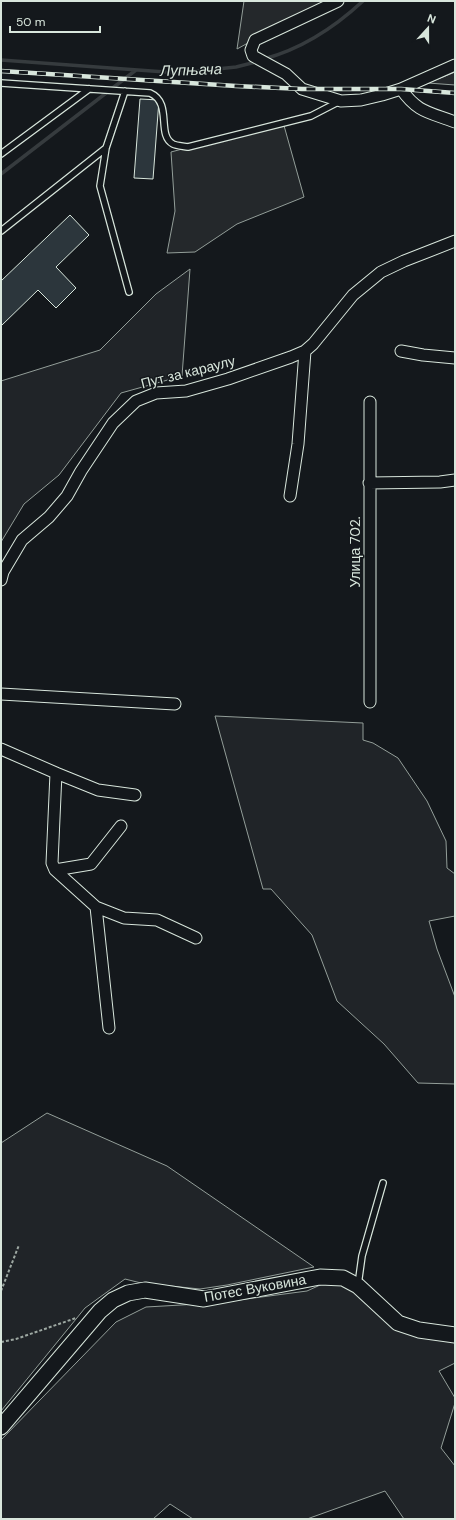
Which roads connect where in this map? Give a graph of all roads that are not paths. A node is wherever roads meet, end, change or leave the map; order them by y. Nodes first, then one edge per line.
1 (338, 1) edge
2 (455, 65) edge
3 (1, 83) edge
4 (89, 89) junction
5 (401, 89) junction
6 (123, 91) junction
7 (341, 101) junction
8 (455, 122) edge
9 (106, 148) junction
10 (1, 154) edge
11 (1, 231) edge
12 (455, 241) edge
13 (129, 292) dead end
14 (304, 350) junction
15 (401, 351) dead end
16 (455, 358) edge
17 (370, 402) dead end
18 (455, 480) edge
19 (369, 483) junction
20 (290, 496) dead end
21 (1, 580) edge
22 (1, 694) edge
23 (370, 702) dead end
24 (175, 704) dead end
25 (1, 749) edge
26 (56, 773) junction
27 (135, 795) dead end
28 (121, 826) dead end
29 (55, 870) junction
30 (96, 907) junction
31 (196, 938) dead end
32 (109, 1028) dead end
33 (383, 1183) dead end
34 (358, 1286) junction
35 (455, 1335) edge
36 (1, 1427) edge

1 - 7 street
2 - 5 street
3 - 4 lane
4 - 6 lane
4 - 10 lane
5 - 7 street
5 - 8 street
6 - 7 lane
6 - 9 lane
9 - 11 lane
9 - 13 lane
12 - 14 street, Пут за караулу
14 - 20 street
14 - 21 street, Пут за караулу
15 - 16 street
17 - 19 street, Улица 702.
18 - 19 street
19 - 23 street, Улица 702.
22 - 24 street
25 - 26 street
26 - 27 street
26 - 29 street
28 - 29 street
29 - 30 street
30 - 31 street
30 - 32 street
33 - 34 lane
34 - 35 main road, Потес Вуковина
34 - 36 main road, Потес Вуковина

